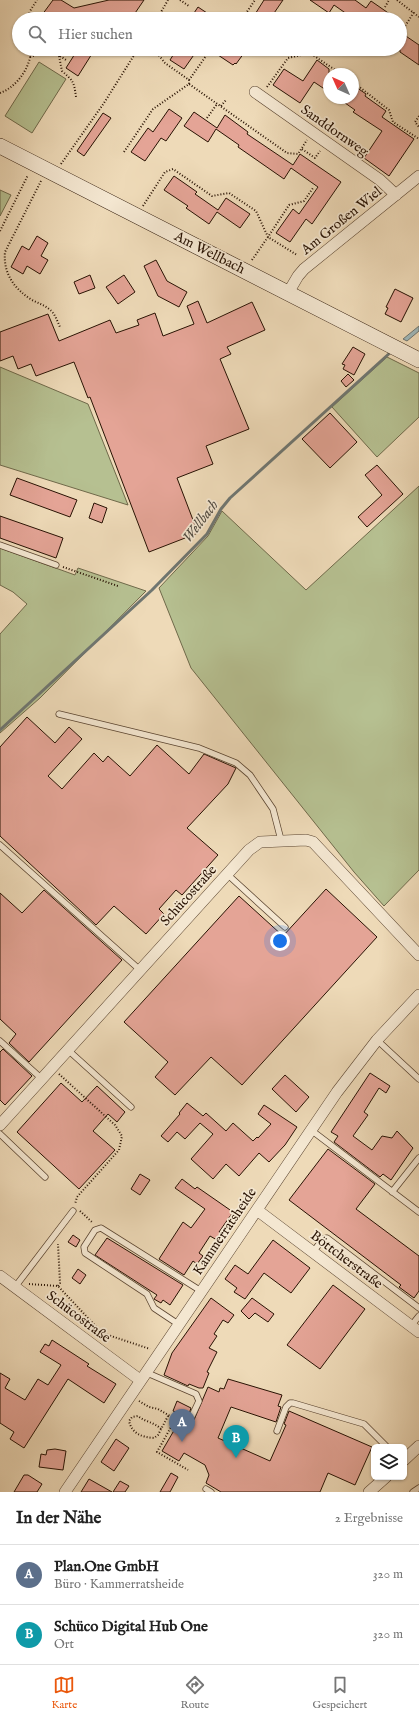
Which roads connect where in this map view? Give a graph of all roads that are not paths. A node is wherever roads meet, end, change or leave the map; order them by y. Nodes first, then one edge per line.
1 (258, 94) road end
2 (0, 146) edge
3 (419, 176) edge
4 (396, 195) junction
5 (288, 293) junction
6 (412, 356) edge
7 (0, 545) edge
8 (56, 565) road end
9 (59, 714) dead end
10 (281, 840) junction
11 (0, 845) edge
12 (227, 874) junction
13 (285, 927) dead end
14 (419, 955) edge
15 (140, 970) junction
16 (419, 995) edge
17 (377, 1040) junction
18 (0, 1041) edge
19 (68, 1050) junction
20 (42, 1079) junction
21 (419, 1079) edge
22 (131, 1107) dead end
23 (0, 1125) edge
24 (311, 1130) junction
25 (0, 1134) edge
26 (419, 1158) edge
27 (45, 1176) dead end
28 (392, 1192) junction
29 (257, 1210) junction
30 (73, 1211) road end
31 (419, 1212) edge
32 (313, 1252) junction
33 (0, 1276) edge
34 (18, 1290) junction
35 (201, 1292) junction
36 (419, 1308) edge
37 (419, 1316) edge
38 (178, 1324) junction
39 (415, 1329) edge
40 (142, 1376) junction
41 (192, 1416) dead end
42 (277, 1431) dead end
43 (383, 1444) edge
44 (419, 1446) edge
45 (407, 1457) edge
46 (383, 1480) edge
47 (419, 1488) edge
48 (65, 1492) edge
49 (370, 1492) edge
50 (413, 1492) edge

1 - 4 street, Sanddornweg
2 - 5 main road, Am Wellbach
3 - 4 street, Am Großen Wiel
4 - 5 street, Am Großen Wiel
5 - 6 main road, Am Wellbach
7 - 8 lane
9 - 10 lane
10 - 12 street, Schücostraße
10 - 14 street, Schücostraße
11 - 15 lane
12 - 13 lane
12 - 15 street, Schücostraße
15 - 19 street, Schücostraße
16 - 17 street, Kammerratsheide
17 - 21 lane
17 - 24 street, Kammerratsheide
18 - 20 lane
19 - 20 street, Schücostraße
19 - 22 lane
20 - 23 street, Schücostraße
24 - 28 lane
24 - 29 street, Kammerratsheide
25 - 27 lane
26 - 28 lane
28 - 31 lane
29 - 32 street, Böttcherstraße
29 - 35 street, Kammerratsheide
30 - 34 lane
32 - 36 lane
32 - 39 street, Böttcherstraße
33 - 34 street, Schücostraße
34 - 40 street, Schücostraße
35 - 38 street, Kammerratsheide
35 - 38 lane
37 - 39 lane
38 - 40 street, Kammerratsheide
40 - 41 lane
40 - 48 street, Kammerratsheide
42 - 43 lane
44 - 45 street
46 - 49 street
47 - 50 lane

